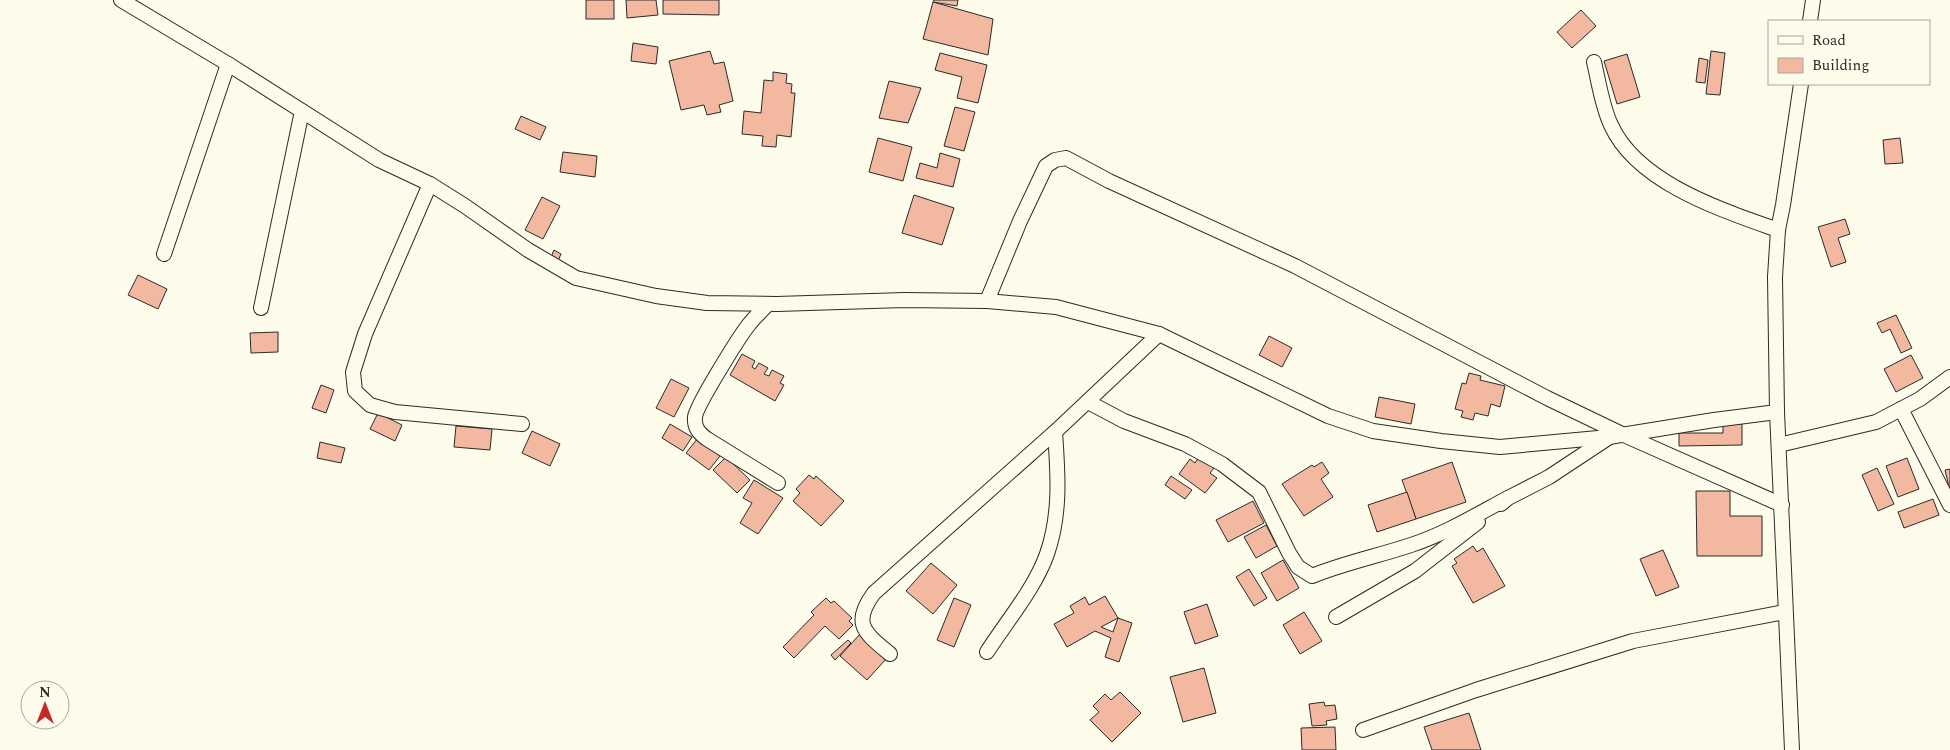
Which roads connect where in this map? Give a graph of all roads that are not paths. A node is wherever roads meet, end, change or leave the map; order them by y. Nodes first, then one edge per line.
1 (121, 0) edge
2 (1813, 0) edge
3 (1810, 20) edge
4 (1594, 62) dead end
5 (228, 64) junction
6 (1801, 85) edge
7 (302, 111) junction
8 (430, 184) junction
9 (1778, 230) junction
10 (164, 254) dead end
11 (987, 301) junction
12 (768, 304) junction
13 (262, 308) dead end
14 (1158, 334) junction
15 (1950, 377) edge
16 (1088, 402) junction
17 (1901, 409) junction
18 (1778, 412) junction
19 (522, 424) dead end
20 (1055, 432) junction
21 (1624, 435) junction
22 (1609, 437) junction
23 (1779, 445) junction
24 (778, 483) dead end
25 (1508, 498) junction
26 (1782, 505) junction
27 (1950, 505) edge
28 (1785, 612) junction
29 (1336, 617) dead end
30 (987, 652) dead end
31 (890, 654) dead end
32 (1363, 730) dead end
33 (1792, 750) edge

1 - 5 street
2 - 3 street
4 - 9 street
5 - 7 street
5 - 10 street
6 - 9 street
7 - 8 street
7 - 13 street
8 - 12 street
8 - 19 street
9 - 18 street
11 - 12 street
11 - 14 street
11 - 21 street
12 - 24 street
14 - 16 street
14 - 22 street
15 - 17 street
16 - 20 street
16 - 25 street
17 - 23 street
17 - 27 street
18 - 21 street
18 - 23 street
20 - 30 street
20 - 31 street
21 - 22 street
21 - 26 street
22 - 25 street
23 - 26 street
25 - 29 street
26 - 28 street
28 - 32 street
28 - 33 street

